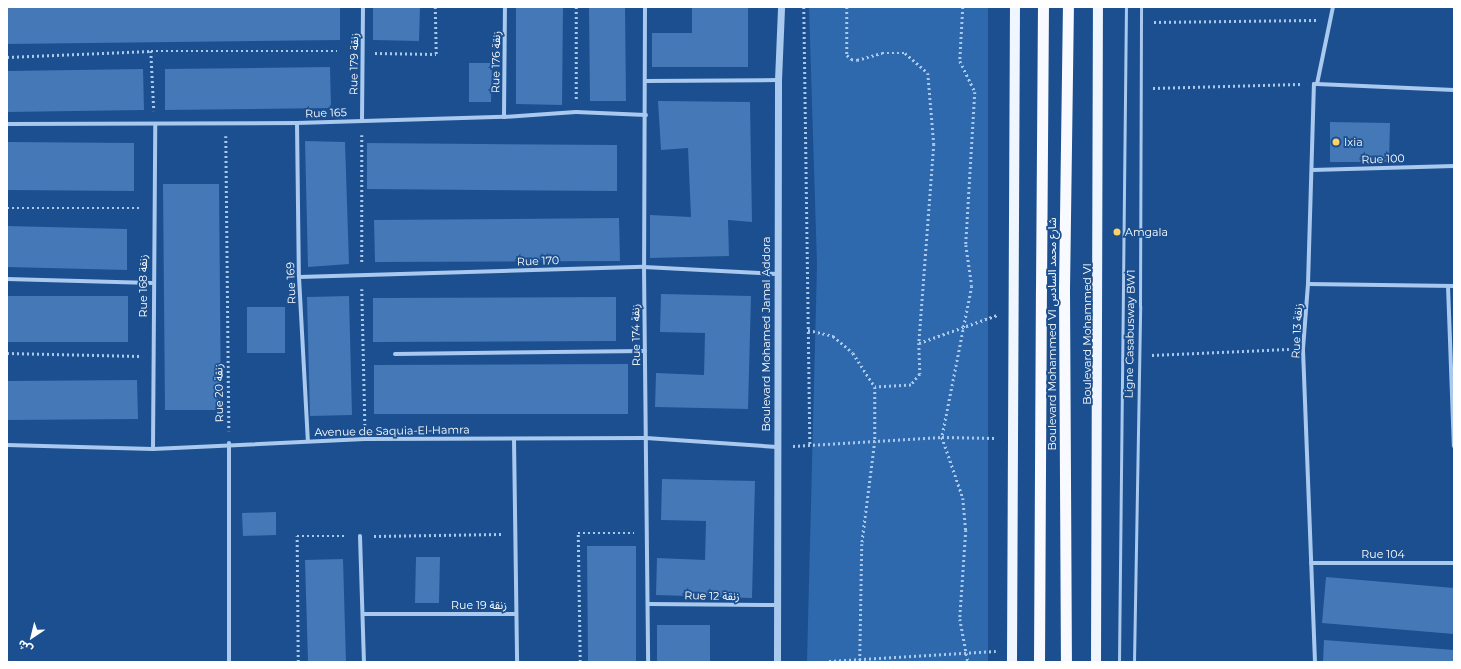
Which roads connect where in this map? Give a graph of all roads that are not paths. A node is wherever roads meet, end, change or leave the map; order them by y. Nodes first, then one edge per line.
1 (363, 7) edge
2 (506, 7) edge
3 (645, 7) edge
4 (781, 7) edge
5 (1015, 7) edge
6 (1043, 7) edge
7 (1068, 7) edge
8 (1098, 7) edge
9 (1126, 7) edge
10 (1141, 7) edge
11 (1333, 7) edge
12 (778, 80) junction
13 (645, 81) junction
14 (1315, 84) junction
15 (1454, 90) edge
16 (646, 115) junction
17 (504, 117) junction
18 (362, 121) junction
19 (297, 123) junction
20 (7, 124) edge
21 (155, 124) junction
22 (1454, 166) edge
23 (1312, 170) junction
24 (644, 267) junction
25 (777, 274) junction
26 (299, 277) junction
27 (7, 279) edge
28 (152, 283) junction
29 (1308, 284) junction
30 (1448, 286) junction
31 (1454, 286) edge
32 (645, 351) junction
33 (395, 354) dead end
34 (1453, 423) edge
35 (646, 438) junction
36 (514, 439) junction
37 (308, 441) junction
38 (229, 443) junction
39 (7, 445) edge
40 (1454, 446) edge
41 (777, 447) junction
42 (152, 449) junction
43 (360, 536) dead end
44 (1311, 562) junction
45 (1454, 562) edge
46 (649, 604) junction
47 (775, 606) junction
48 (363, 614) junction
49 (516, 614) junction
50 (229, 662) edge
51 (364, 662) edge
52 (517, 662) edge
53 (648, 662) edge
54 (777, 662) edge
55 (1012, 662) edge
56 (1039, 662) edge
57 (1066, 662) edge
58 (1096, 662) edge
59 (1119, 662) edge
60 (1134, 662) edge
61 (1315, 662) edge

1 - 18 street, Rue 179 زنقة
2 - 17 street, Rue 176 زنقة
3 - 13 street, Rue 174 زنقة
4 - 12 street, Boulevard Mohamed Jamal Addora
5 - 55 main road
6 - 56 highway, Boulevard Mohammed VI شارع محمد السادس, bridge
7 - 57 highway, Boulevard Mohammed VI شارع محمد السادس, bridge
8 - 58 main road, Boulevard Mohammed VI
9 - 59 lane, Ligne Casabusway BW1
10 - 60 lane, Ligne Casabusway BW1
11 - 14 street, Rue 13 زنقة
12 - 13 street
12 - 25 street, Boulevard Mohamed Jamal Addora
13 - 16 street, Rue 174 زنقة
14 - 15 street
14 - 23 street, Rue 13 زنقة
16 - 17 street, Rue 165
16 - 24 street, Rue 174 زنقة
17 - 18 street, Rue 165
18 - 19 street, Rue 165
19 - 21 street, Rue 165
19 - 26 street, Rue 169
20 - 21 street, Rue 165
21 - 28 street, Rue 168 زنقة
22 - 23 street, Rue 100
23 - 29 street, Rue 13 زنقة
24 - 25 street, Rue 170
24 - 26 street, Rue 170
24 - 32 street, Rue 174 زنقة
25 - 41 street, Boulevard Mohamed Jamal Addora
26 - 37 street, Rue 169
27 - 28 street
28 - 42 street, Rue 168 زنقة
29 - 30 street
29 - 44 street, Rue 13 زنقة
30 - 31 street
30 - 34 street
32 - 33 street
32 - 35 street, Rue 174 زنقة
34 - 40 street
35 - 36 street, Avenue de Saquia-El-Hamra
35 - 41 street, Avenue de Saquia-El-Hamra
35 - 46 street, Rue 174 زنقة
36 - 37 street, Avenue de Saquia-El-Hamra
36 - 49 street, Rue 19 زنقة
37 - 38 street, Avenue de Saquia-El-Hamra
38 - 42 street, Avenue de Saquia-El-Hamra
38 - 50 street
39 - 42 street, Avenue de Saquia-El-Hamra
41 - 47 street, Boulevard Mohamed Jamal Addora
43 - 48 street
44 - 45 street, Rue 104
44 - 61 street, Rue 13 زنقة
46 - 47 street, Rue 12 زنقة
46 - 53 street, Rue 174 زنقة
47 - 54 street, Boulevard Mohamed Jamal Addora
48 - 49 street, Rue 19 زنقة
48 - 51 street
49 - 52 street

